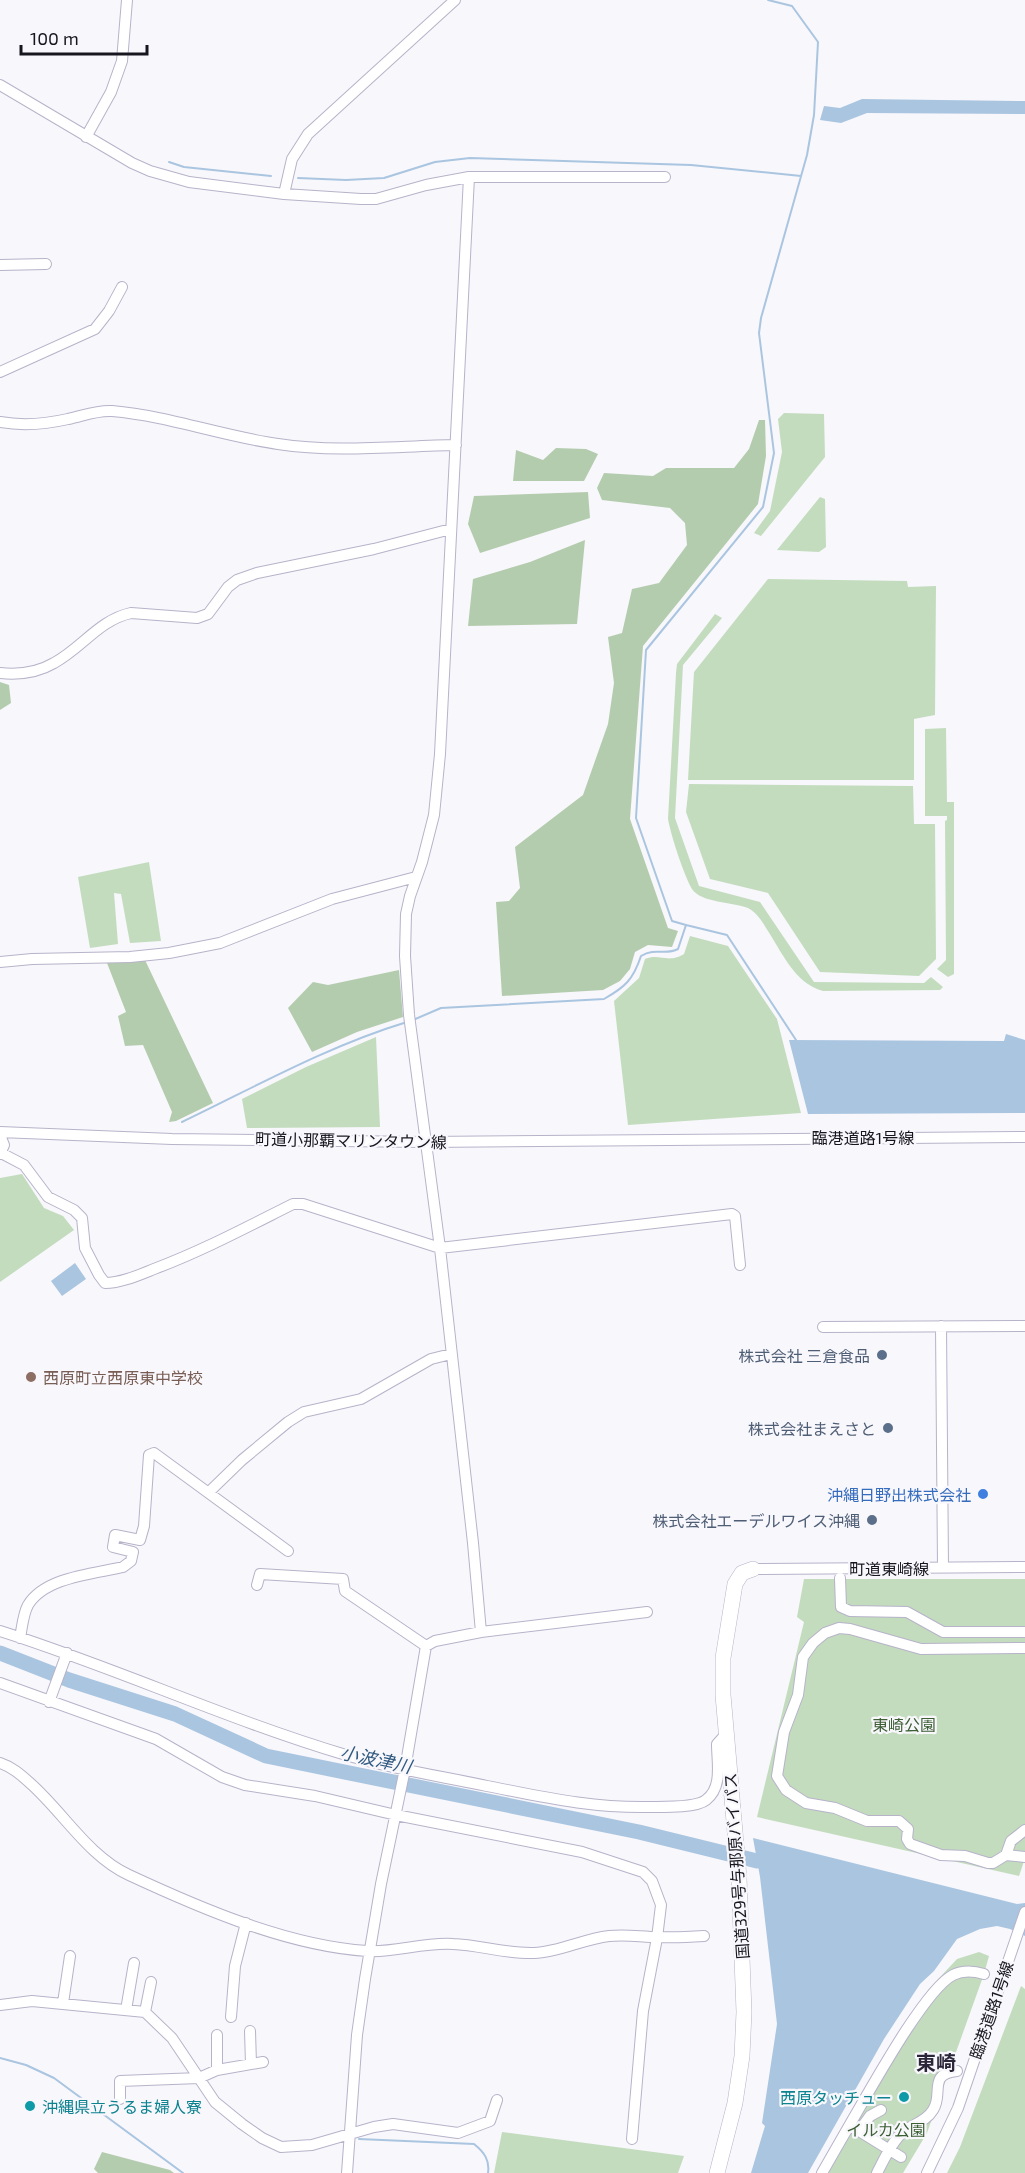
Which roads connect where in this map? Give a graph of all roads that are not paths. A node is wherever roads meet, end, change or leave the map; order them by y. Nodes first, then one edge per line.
1 (127, 0) edge
2 (455, 0) edge
3 (0, 85) edge
4 (86, 137) junction
5 (469, 177) junction
6 (665, 177) dead end
7 (284, 194) junction
8 (46, 264) dead end
9 (0, 265) edge
10 (122, 287) dead end
11 (0, 372) edge
12 (0, 422) edge
13 (456, 445) junction
14 (451, 529) junction
15 (0, 673) edge
16 (416, 877) junction
17 (0, 962) edge
18 (0, 1133) edge
19 (1025, 1137) edge
20 (702, 1139) joint
21 (425, 1142) junction
22 (0, 1154) edge
23 (440, 1248) junction
24 (740, 1265) dead end
25 (940, 1326) junction
26 (1025, 1326) edge
27 (823, 1327) dead end
28 (451, 1354) junction
29 (209, 1492) junction
30 (288, 1551) dead end
31 (943, 1567) junction
32 (1025, 1567) edge
33 (753, 1569) joint
34 (840, 1578) dead end
35 (257, 1585) dead end
36 (850, 1611) junction
37 (647, 1612) dead end
38 (846, 1628) junction
39 (0, 1632) edge
40 (482, 1632) junction
41 (943, 1632) junction
42 (979, 1632) junction
43 (1025, 1632) edge
44 (20, 1638) junction
45 (426, 1646) junction
46 (995, 1648) junction
47 (1025, 1648) edge
48 (943, 1649) junction
49 (65, 1657) junction
50 (0, 1683) edge
51 (50, 1700) junction
52 (726, 1734) junction
53 (0, 1763) edge
54 (405, 1773) junction
55 (397, 1810) junction
56 (1025, 1830) edge
57 (1006, 1855) junction
58 (1025, 1857) edge
59 (1025, 1912) edge
60 (246, 1923) junction
61 (704, 1936) dead end
62 (657, 1938) junction
63 (369, 1952) junction
64 (70, 1956) dead end
65 (134, 1963) dead end
66 (984, 1974) dead end
67 (151, 1982) dead end
68 (63, 2003) junction
69 (0, 2005) edge
70 (126, 2010) junction
71 (145, 2012) junction
72 (231, 2017) dead end
73 (250, 2031) dead end
74 (217, 2035) dead end
75 (263, 2062) dead end
76 (251, 2064) junction
77 (217, 2070) junction
78 (957, 2071) dead end
79 (199, 2078) junction
80 (120, 2099) dead end
81 (496, 2100) dead end
82 (881, 2110) dead end
83 (854, 2129) junction
84 (349, 2135) junction
85 (632, 2139) dead end
86 (890, 2151) junction
87 (901, 2157) dead end
88 (347, 2173) edge
89 (717, 2173) edge
90 (822, 2173) edge
91 (877, 2173) edge
92 (927, 2173) edge

1 - 4 street
2 - 7 street
3 - 4 street
4 - 7 street
5 - 6 street
5 - 7 street
5 - 13 street
8 - 9 street
10 - 11 street
12 - 13 street
13 - 14 street
14 - 15 street
14 - 16 street
16 - 17 street
16 - 21 street
18 - 21 street, 町道小那覇マリンタウン線
18 - 22 street
19 - 20 street, 臨港道路1号線
20 - 21 street, 町道小那覇マリンタウン線
21 - 23 street
22 - 23 street
23 - 24 street
23 - 28 street
25 - 26 street
25 - 27 street
25 - 31 street
28 - 29 street
28 - 40 street
29 - 30 street
29 - 44 street
31 - 32 street, 町道東崎線
31 - 33 street, 町道東崎線
33 - 52 highway, 国道329号与那原バイパス
34 - 36 street
35 - 45 street
36 - 38 street
36 - 41 street
37 - 40 street
38 - 48 street
38 - 57 street
39 - 44 street
40 - 45 street
41 - 42 street
41 - 48 street
42 - 43 street
42 - 46 street
44 - 49 street
45 - 54 street
46 - 47 street
46 - 48 street
49 - 51 street
49 - 54 street
50 - 51 street
51 - 55 street
52 - 54 street
52 - 89 highway, 国道329号与那原バイパス
53 - 60 street
54 - 55 street
55 - 62 street
55 - 63 street
56 - 57 street
57 - 58 street
59 - 92 street, 臨港道路1号線
60 - 63 street
60 - 72 street
61 - 62 street
62 - 63 street
62 - 85 street
63 - 84 street
64 - 68 street
65 - 70 street
66 - 83 street
67 - 71 street
68 - 69 street
68 - 70 street
70 - 71 street
71 - 79 street
73 - 76 street
74 - 77 street
75 - 76 street
76 - 77 street
77 - 79 street
78 - 86 street
79 - 80 street
79 - 84 street
81 - 84 street
82 - 83 street
83 - 86 street
83 - 90 street
84 - 88 street
86 - 87 street
86 - 91 street

